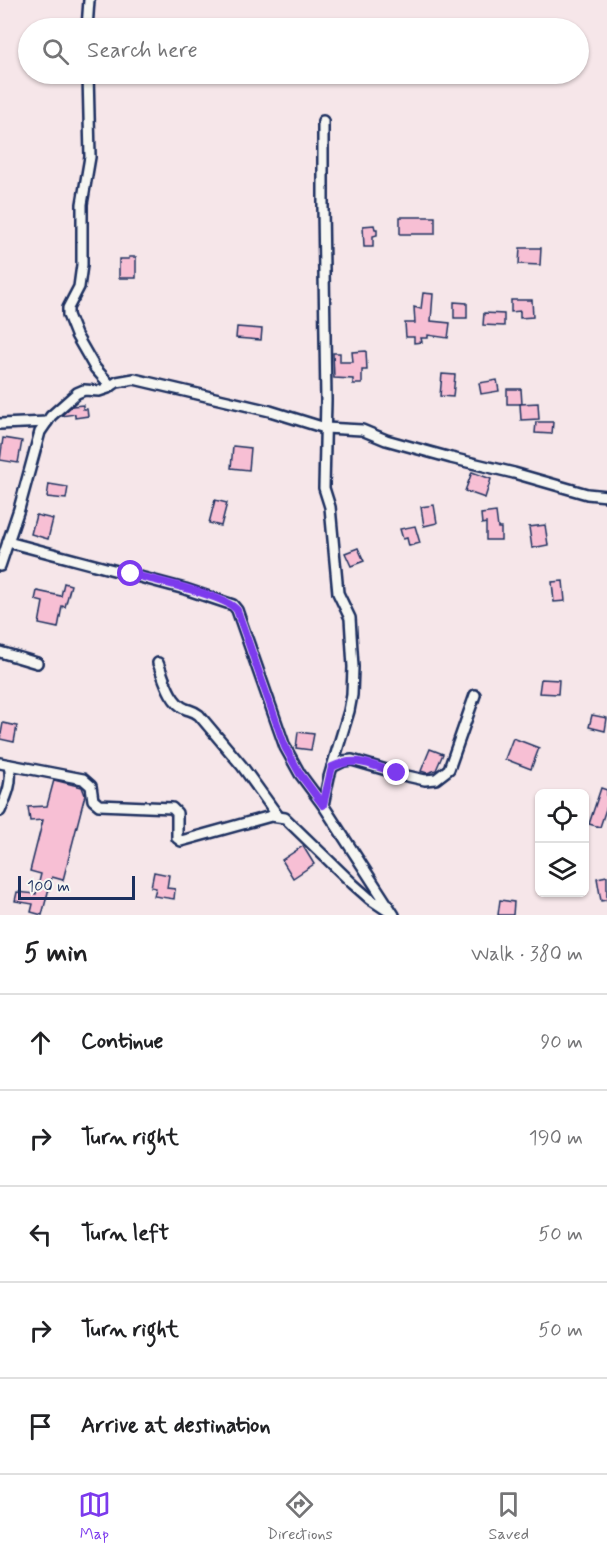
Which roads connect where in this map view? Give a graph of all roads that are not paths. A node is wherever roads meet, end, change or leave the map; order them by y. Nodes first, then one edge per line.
1 (89, 0) edge
2 (88, 18) edge
3 (88, 84) edge
4 (323, 122) dead end
5 (111, 386) junction
6 (47, 422) junction
7 (0, 424) edge
8 (325, 428) junction
9 (607, 496) edge
10 (8, 542) junction
11 (0, 566) edge
12 (0, 652) edge
13 (37, 663) dead end
14 (158, 663) dead end
15 (475, 695) dead end
16 (5, 764) edge
17 (332, 767) junction
18 (323, 805) junction
19 (0, 811) edge
20 (278, 816) junction
21 (394, 915) edge

1 - 2 street
3 - 5 street
4 - 8 street
5 - 6 street
5 - 8 street
6 - 7 street
6 - 10 street
8 - 9 street
8 - 17 street
10 - 11 street
10 - 18 street
12 - 13 street
14 - 20 street
15 - 17 street
16 - 19 street
16 - 20 street
17 - 18 street
18 - 21 street
20 - 21 street

